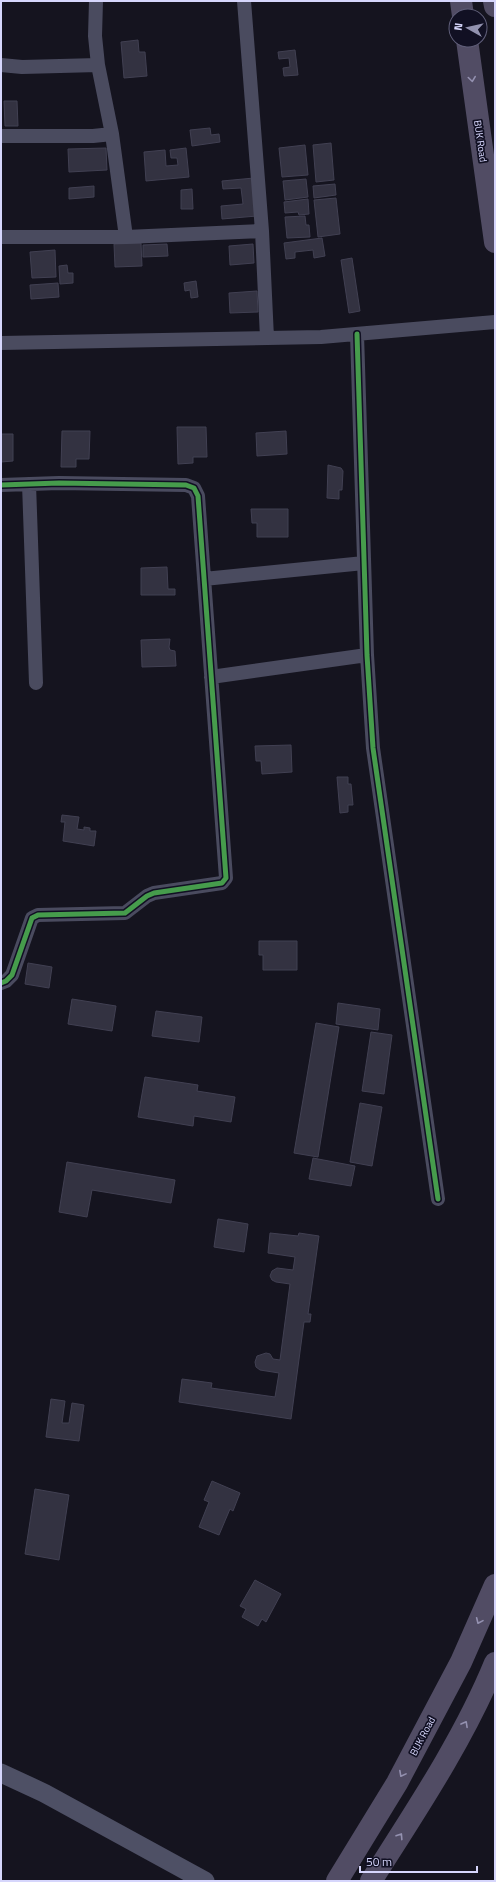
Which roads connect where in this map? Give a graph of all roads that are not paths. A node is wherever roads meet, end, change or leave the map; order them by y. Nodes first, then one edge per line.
1 (96, 1) edge
2 (244, 1) edge
3 (494, 1) edge
4 (495, 6) edge
5 (468, 48) edge
6 (1, 65) edge
7 (98, 65) junction
8 (112, 134) junction
9 (1, 136) edge
10 (262, 231) junction
11 (1, 237) edge
12 (126, 237) junction
13 (495, 242) edge
14 (495, 322) edge
15 (357, 334) junction
16 (267, 338) junction
17 (1, 343) edge
18 (29, 484) junction
19 (1, 485) edge
20 (364, 563) junction
21 (204, 579) junction
22 (367, 655) junction
23 (211, 677) junction
24 (36, 683) dead end
25 (1, 982) edge
26 (438, 1200) dead end
27 (495, 1585) edge
28 (495, 1663) edge
29 (1, 1773) edge
30 (195, 1879) edge
31 (337, 1881) edge
32 (371, 1881) edge

1 - 7 street
2 - 10 street
3 - 4 main road
5 -> 13 main road, BUK Road
6 - 7 street
7 - 8 street
8 - 9 street
8 - 12 street
10 - 12 street
10 - 16 street
11 - 12 street
14 - 15 street
15 - 16 street
15 - 20 street
16 - 17 street
18 - 19 street
18 - 21 street
18 - 24 street
20 - 21 street
20 - 22 street
21 - 23 street
22 - 23 street
22 - 26 street
23 - 25 street
27 -> 31 main road, BUK Road
32 -> 28 main road
29 - 30 street

